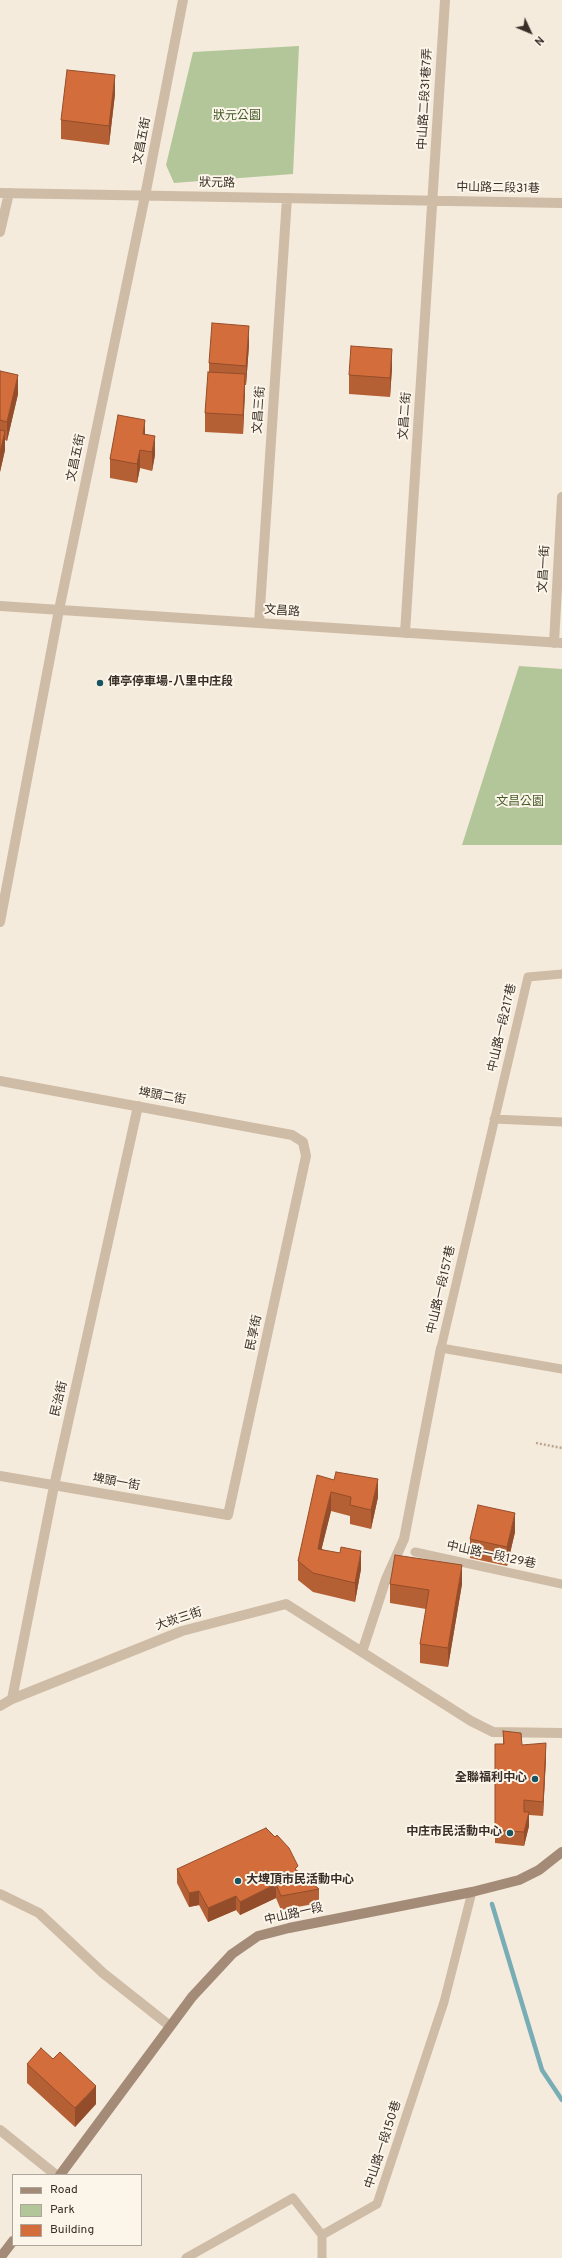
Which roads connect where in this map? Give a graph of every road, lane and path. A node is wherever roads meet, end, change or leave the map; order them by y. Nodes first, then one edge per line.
1 (183, 0) edge
2 (445, 0) edge
3 (4, 193) edge
4 (145, 196) junction
5 (287, 198) junction
6 (433, 200) junction
7 (562, 203) edge
8 (0, 232) edge
9 (562, 497) edge
10 (0, 606) edge
11 (58, 610) junction
12 (259, 623) junction
13 (404, 633) junction
14 (558, 643) edge
15 (0, 922) edge
16 (562, 974) edge
17 (0, 1081) edge
18 (138, 1106) junction
19 (494, 1118) junction
20 (562, 1122) edge
21 (306, 1156) joint
22 (441, 1348) junction
23 (562, 1368) edge
24 (536, 1443) dead end
25 (562, 1448) edge
26 (0, 1476) edge
27 (54, 1486) junction
28 (228, 1515) joint
29 (415, 1552) dead end
30 (562, 1584) edge
31 (362, 1652) junction
32 (12, 1699) junction
33 (0, 1706) edge
34 (562, 1733) edge
35 (562, 1852) edge
36 (472, 1892) junction
37 (0, 1894) edge
38 (170, 2026) junction
39 (0, 2130) edge
40 (55, 2174) edge
41 (61, 2174) edge
42 (322, 2235) junction
43 (12, 2242) edge
44 (0, 2258) edge
45 (186, 2258) edge
46 (322, 2258) edge

1 - 4 street, 文昌五街
2 - 6 street, 中山路二段31巷7弄
3 - 4 street, 狀元路
3 - 8 street
4 - 5 street, 狀元路
4 - 11 street, 文昌五街
5 - 6 street, 狀元路
5 - 12 street, 文昌三街
6 - 7 street, 中山路二段31巷
6 - 13 street, 文昌二街
9 - 14 street, 文昌一街
10 - 11 street, 文昌路
11 - 12 street, 文昌路
11 - 15 street, 文昌五街
12 - 13 street, 文昌路
13 - 14 street, 文昌路
16 - 19 lane, 中山路一段217巷
17 - 18 street, 埤頭二街
18 - 21 street, 埤頭二街
18 - 27 street, 民治街
19 - 20 lane
19 - 22 lane, 中山路一段157巷
21 - 28 street, 民享街
22 - 23 lane, 中山路一段157巷
22 - 31 street
24 - 25 path
26 - 27 street, 埤頭一街
27 - 28 street, 埤頭一街
27 - 32 street, 民治街
29 - 30 lane, 中山路一段129巷
31 - 32 street, 大崁三街
31 - 34 street, 大崁三街
32 - 33 street, 大崁三街
35 - 36 main road, 中山路一段
36 - 38 main road, 中山路一段
36 - 42 lane, 中山路一段150巷
37 - 38 street
38 - 41 main road, 中山路一段
39 - 40 street
42 - 45 lane
42 - 46 lane
43 - 44 main road

